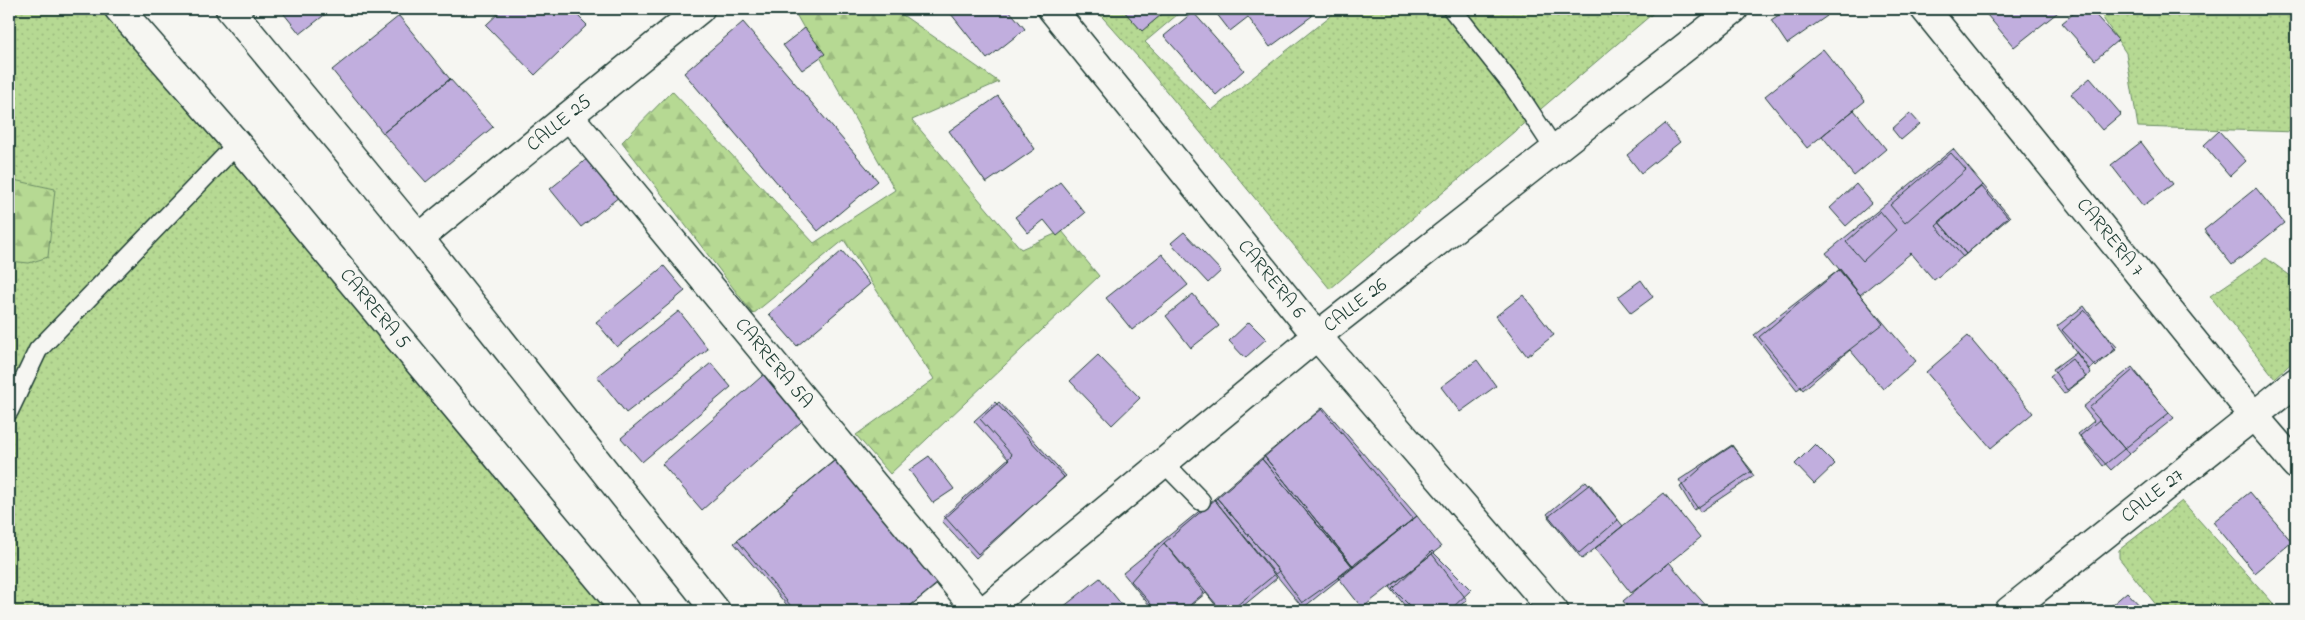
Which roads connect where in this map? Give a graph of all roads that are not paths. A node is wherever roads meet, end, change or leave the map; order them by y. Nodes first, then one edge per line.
1 (120, 9) edge
2 (230, 9) edge
3 (700, 9) edge
4 (1052, 9) edge
5 (1452, 9) edge
6 (1734, 9) edge
7 (1926, 9) edge
8 (569, 116) junction
9 (238, 144) junction
10 (1555, 150) junction
11 (419, 238) junction
12 (1317, 336) junction
13 (2296, 382) edge
14 (9, 412) edge
15 (2254, 416) junction
16 (1164, 463) junction
17 (2296, 466) edge
18 (1201, 501) dead end
19 (626, 611) edge
20 (716, 611) edge
21 (978, 611) edge
22 (984, 611) edge
23 (1554, 611) edge
24 (2009, 611) edge

1 - 9 street, CARRERA 5
2 - 11 street
3 - 8 street, CALLE 25
4 - 12 street, CARRERA 6
5 - 10 lane
6 - 10 street, CALLE 26
7 - 15 street, CARRERA 7
8 - 11 street, CALLE 25
8 - 21 street, CARRERA 5A
9 - 14 lane
9 - 19 street, CARRERA 5
10 - 12 street, CALLE 26
11 - 20 street
12 - 16 street, CALLE 26
12 - 23 street, CARRERA 6
13 - 15 street, CALLE 27
15 - 17 street, CARRERA 7
15 - 24 street, CALLE 27
16 - 18 lane
16 - 22 street, CALLE 26

